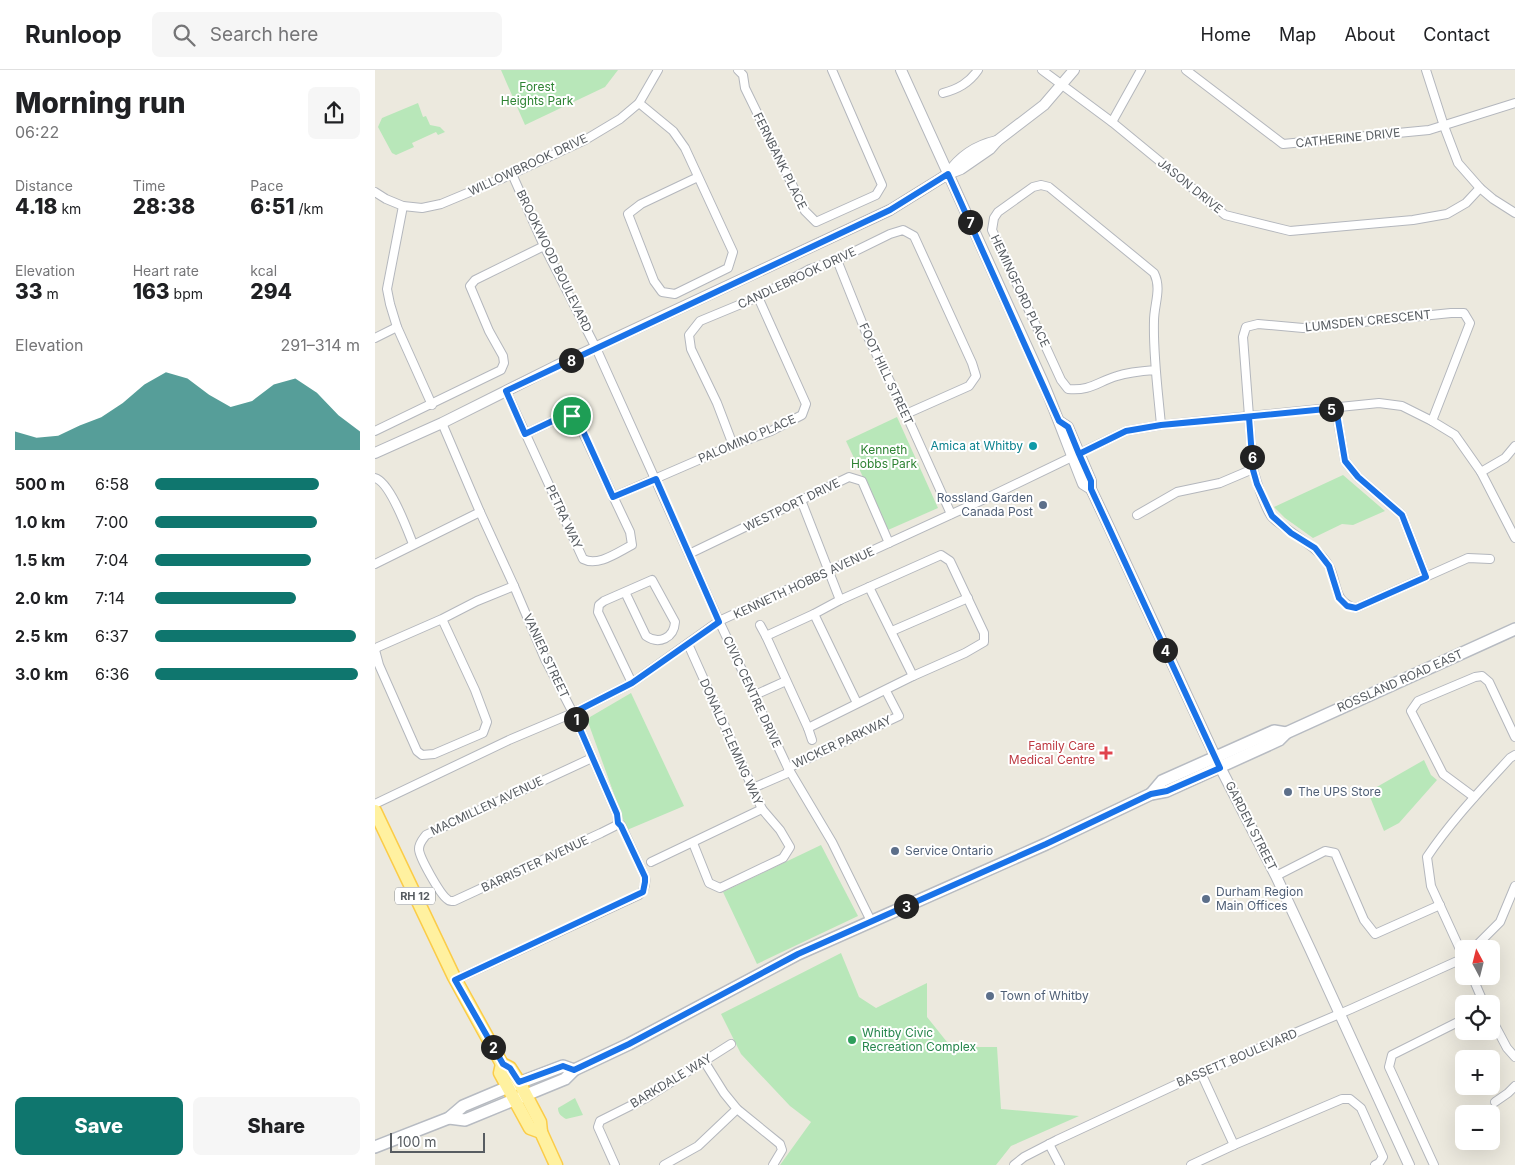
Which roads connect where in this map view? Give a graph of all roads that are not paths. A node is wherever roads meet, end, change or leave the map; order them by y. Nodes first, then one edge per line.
1 (658, 70) edge
2 (750, 70) edge
3 (832, 70) edge
4 (901, 70) edge
5 (978, 70) edge
6 (1042, 70) edge
7 (1074, 70) edge
8 (1141, 70) edge
9 (1186, 70) edge
10 (1426, 70) edge
11 (741, 72) edge
12 (1062, 84) junction
13 (943, 93) dead end
14 (639, 103) junction
15 (1515, 103) edge
16 (1112, 122) junction
17 (1444, 126) junction
18 (512, 174) junction
19 (948, 174) junction
20 (697, 177) junction
21 (1480, 188) junction
22 (375, 192) edge
23 (403, 206) junction
24 (1515, 213) edge
25 (544, 246) junction
26 (837, 260) junction
27 (758, 297) junction
28 (397, 327) junction
29 (375, 338) edge
30 (596, 348) junction
31 (1155, 370) junction
32 (506, 391) junction
33 (432, 405) junction
34 (1336, 408) junction
35 (906, 414) junction
36 (1249, 417) junction
37 (1432, 421) junction
38 (442, 423) junction
39 (1161, 425) junction
40 (375, 431) edge
41 (525, 434) junction
42 (733, 444) junction
43 (1515, 446) edge
44 (375, 453) edge
45 (1076, 456) junction
46 (1253, 470) junction
47 (1481, 472) junction
48 (375, 478) edge
49 (656, 479) junction
50 (613, 497) junction
51 (801, 500) junction
52 (480, 512) junction
53 (951, 514) junction
54 (1137, 515) dead end
55 (1515, 538) edge
56 (889, 543) junction
57 (413, 544) junction
58 (689, 554) junction
59 (1490, 560) dead end
60 (375, 564) edge
61 (830, 571) junction
62 (1426, 577) junction
63 (515, 586) junction
64 (869, 586) junction
65 (625, 592) junction
66 (968, 598) junction
67 (840, 600) junction
68 (814, 614) junction
69 (442, 619) junction
70 (719, 622) junction
71 (760, 626) dead end
72 (1515, 629) edge
73 (892, 631) junction
74 (766, 636) junction
75 (688, 644) junction
76 (913, 676) junction
77 (786, 681) junction
78 (632, 683) junction
79 (886, 690) junction
80 (755, 695) junction
81 (857, 704) junction
82 (573, 713) junction
83 (808, 728) junction
84 (1515, 738) edge
85 (812, 740) dead end
86 (1515, 755) edge
87 (592, 758) junction
88 (1218, 763) junction
89 (789, 770) junction
90 (753, 788) junction
91 (1474, 797) junction
92 (375, 804) edge
93 (762, 809) junction
94 (375, 811) edge
95 (618, 823) junction
96 (693, 843) junction
97 (651, 862) dead end
98 (1276, 876) junction
99 (1514, 891) edge
100 (451, 902) joint
101 (1440, 905) junction
102 (871, 921) junction
103 (1456, 940) edge
104 (1482, 940) edge
105 (1455, 962) edge
106 (455, 980) junction
107 (1341, 1014) junction
108 (1455, 1024) edge
109 (1500, 1035) edge
110 (731, 1044) dead end
111 (1515, 1056) edge
112 (704, 1061) junction
113 (574, 1070) junction
114 (1201, 1073) junction
115 (513, 1084) junction
116 (1515, 1086) edge
117 (520, 1098) junction
118 (1495, 1102) dead end
119 (737, 1109) junction
120 (449, 1118) junction
121 (1049, 1144) junction
122 (1234, 1145) junction
123 (375, 1147) edge
124 (556, 1165) edge
125 (615, 1165) edge
126 (665, 1165) edge
127 (773, 1165) edge
128 (1014, 1165) edge
129 (1060, 1165) edge
130 (1191, 1165) edge
131 (1375, 1165) edge
132 (1409, 1165) edge
133 (1434, 1165) edge

1 - 14 street, WILLOWBROOK DRIVE
2 - 11 street, FERNBANK PLACE
3 - 11 street, FERNBANK PLACE
4 - 19 street, GARDEN STREET
5 - 13 street
6 - 12 street, JASON DRIVE
7 - 12 street
8 - 16 street
9 - 17 street, CATHERINE DRIVE
10 - 17 street
12 - 16 street, JASON DRIVE
12 - 19 street
14 - 18 street, WILLOWBROOK DRIVE
14 - 20 street
15 - 17 street, CATHERINE DRIVE
16 - 21 street, JASON DRIVE
17 - 21 street
18 - 23 street, WILLOWBROOK DRIVE
18 - 25 street, BROOKWOOD BOULEVARD
19 - 30 street
19 - 45 street, GARDEN STREET
20 - 20 street
21 - 24 street
22 - 23 street, WILLOWBROOK DRIVE
23 - 28 street
25 - 30 street, BROOKWOOD BOULEVARD
25 - 33 street
26 - 27 street, CANDLEBROOK DRIVE
26 - 35 street, FOOT HILL STREET
26 - 35 street, CANDLEBROOK DRIVE
27 - 42 street, CANDLEBROOK DRIVE
27 - 42 street, PALOMINO PLACE
28 - 29 street
28 - 33 street
30 - 32 street
30 - 49 street, CIVIC CENTRE DRIVE
31 - 31 street, HEMINGFORD PLACE
31 - 39 street, HEMINGFORD PLACE
32 - 38 street
32 - 41 street, PETRA WAY
33 - 40 street
34 - 36 street
34 - 37 street
34 - 62 street
35 - 53 street, FOOT HILL STREET
36 - 37 street, LUMSDEN CRESCENT
36 - 39 street
36 - 46 street
37 - 47 street
38 - 44 street
38 - 52 street, VANIER STREET
39 - 45 street
41 - 50 street, PETRA WAY
41 - 50 street, PETRA WAY
42 - 49 street, PALOMINO PLACE
43 - 47 street
45 - 53 street, KENNETH HOBBS AVENUE
45 - 88 street, GARDEN STREET
46 - 54 street
46 - 62 street
47 - 55 street
48 - 57 street
49 - 50 street
49 - 58 street, CIVIC CENTRE DRIVE
51 - 56 street, WESTPORT DRIVE
51 - 58 street, WESTPORT DRIVE
51 - 61 street
52 - 57 street
52 - 63 street, VANIER STREET
53 - 56 street, KENNETH HOBBS AVENUE
56 - 61 street, KENNETH HOBBS AVENUE
57 - 60 street
58 - 70 street, CIVIC CENTRE DRIVE
59 - 62 street
61 - 67 street
61 - 70 street, KENNETH HOBBS AVENUE
63 - 69 street
63 - 82 street, VANIER STREET
64 - 66 street
64 - 67 street
64 - 73 street
65 - 65 street
65 - 78 street
66 - 73 street
66 - 76 street
67 - 68 street
68 - 74 street
68 - 81 street
69 - 69 street
70 - 75 street, KENNETH HOBBS AVENUE
70 - 80 street, CIVIC CENTRE DRIVE
71 - 74 street, WICKER PARKWAY
72 - 88 main road, ROSSLAND ROAD EAST
73 - 76 street
74 - 77 street, WICKER PARKWAY
75 - 78 street, KENNETH HOBBS AVENUE
75 - 90 street, DONALD FLEMING WAY
76 - 79 street
77 - 80 street
77 - 83 street, WICKER PARKWAY
78 - 82 street, KENNETH HOBBS AVENUE
79 - 81 street
79 - 89 street, WICKER PARKWAY
80 - 89 street, CIVIC CENTRE DRIVE
81 - 83 street
82 - 87 street, VANIER STREET
82 - 92 street, KENNETH HOBBS AVENUE
83 - 85 street, WICKER PARKWAY
84 - 91 street
86 - 91 street
87 - 95 street, VANIER STREET
87 - 100 street, MACMILLEN AVENUE
88 - 98 street, GARDEN STREET
88 - 102 main road, ROSSLAND ROAD EAST
89 - 90 street
89 - 102 street, CIVIC CENTRE DRIVE
90 - 93 street, DONALD FLEMING WAY
91 - 101 street
93 - 96 street, DONALD FLEMING WAY
93 - 96 street
94 - 106 main road, RH 12
95 - 100 street, BARRISTER AVENUE
95 - 106 street, VANIER STREET
96 - 97 street, DONALD FLEMING WAY
98 - 101 street
98 - 107 street, GARDEN STREET
99 - 104 street
101 - 103 street
102 - 113 main road, ROSSLAND ROAD EAST
105 - 107 street, BASSETT BOULEVARD
106 - 115 main road, RH 12
107 - 114 street, BASSETT BOULEVARD
107 - 132 street, GARDEN STREET
108 - 133 street
109 - 111 street
110 - 112 street, BARKDALE WAY
112 - 119 street
112 - 125 street, BARKDALE WAY
113 - 115 main road
113 - 117 main road, ROSSLAND ROAD EAST
114 - 121 street, BASSETT BOULEVARD
114 - 122 street
115 - 117 main road, RH 12
115 - 120 main road
116 - 118 street
117 - 120 main road, ROSSLAND ROAD EAST
117 - 124 main road
119 - 126 street
119 - 127 street
120 - 123 main road
121 - 128 street, BASSETT BOULEVARD
121 - 129 street
122 - 130 street
122 - 131 street

